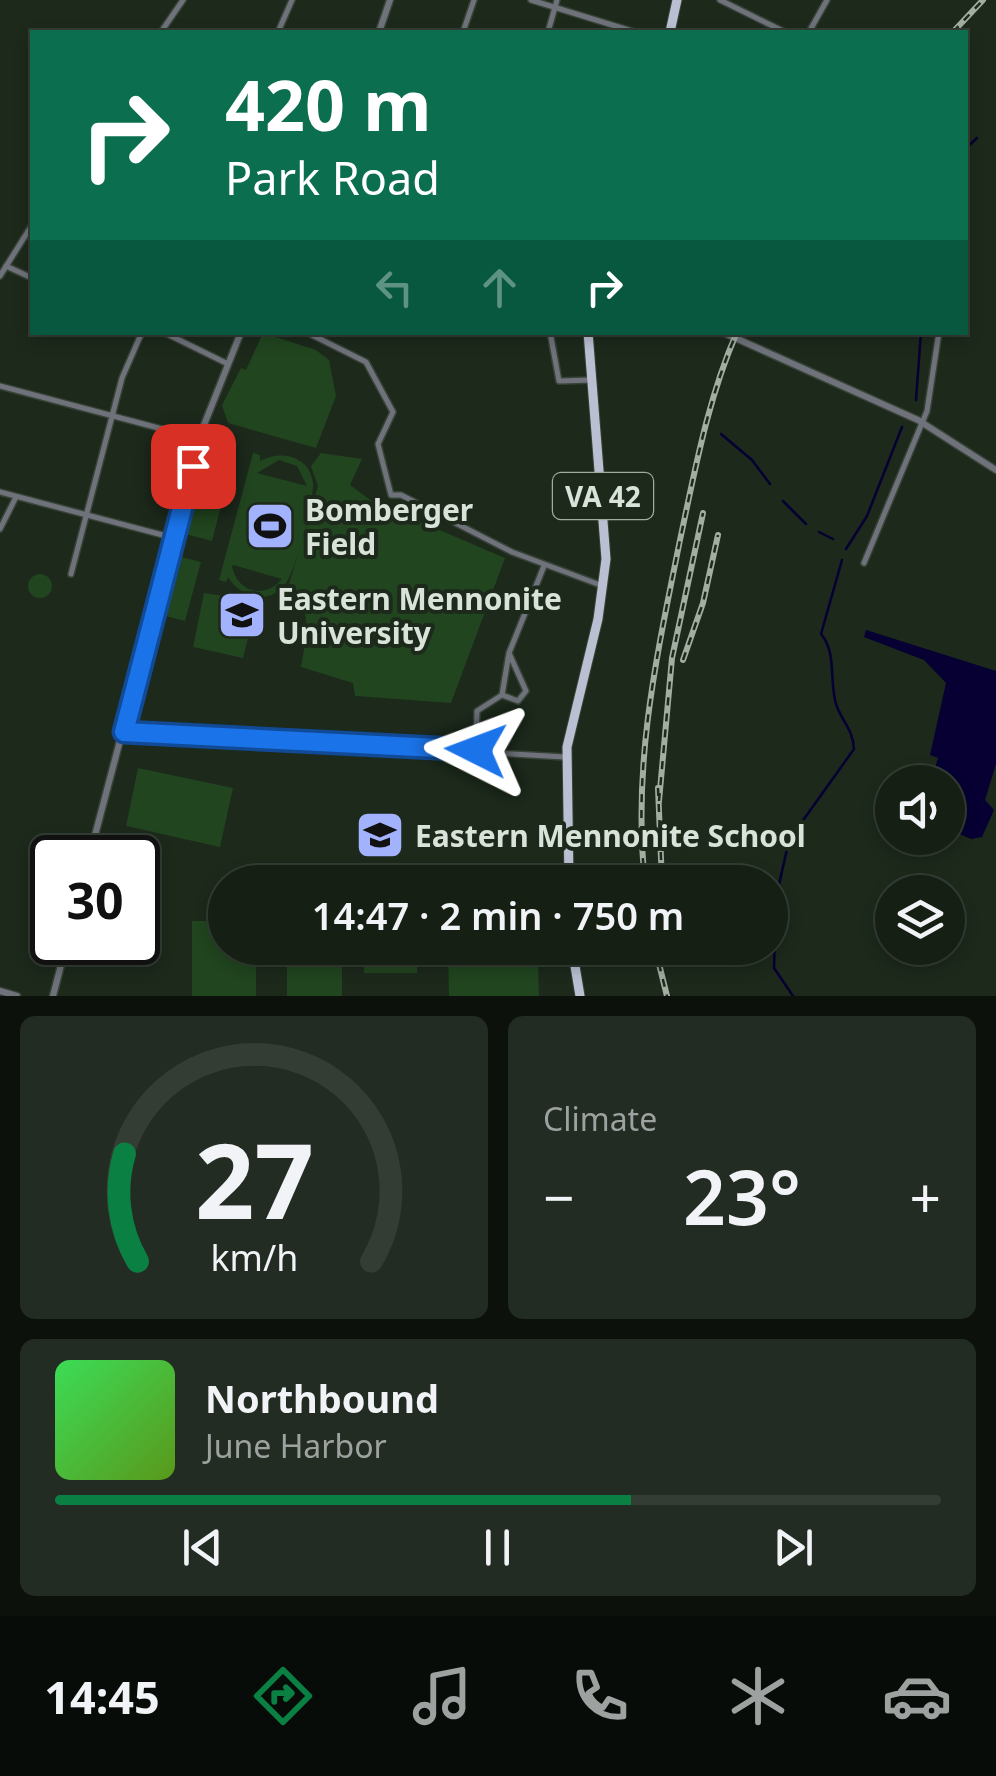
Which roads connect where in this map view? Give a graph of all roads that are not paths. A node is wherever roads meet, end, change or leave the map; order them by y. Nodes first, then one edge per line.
1 (183, 0) edge
2 (292, 0) edge
3 (390, 0) edge
4 (474, 0) edge
5 (531, 0) edge
6 (557, 0) edge
7 (677, 0) edge
8 (720, 0) edge
9 (827, 0) edge
10 (555, 9) junction
11 (162, 30) edge
12 (279, 30) edge
13 (380, 30) edge
14 (464, 30) edge
15 (549, 30) edge
16 (628, 30) edge
17 (670, 30) edge
18 (780, 30) edge
19 (810, 30) edge
20 (30, 227) edge
21 (6, 266) junction
22 (0, 276) edge
23 (30, 277) edge
24 (141, 335) edge
25 (169, 335) edge
26 (240, 335) edge
27 (313, 335) edge
28 (551, 335) edge
29 (588, 335) edge
30 (729, 335) edge
31 (939, 335) edge
32 (228, 364) junction
33 (592, 380) junction
34 (0, 386) edge
35 (112, 416) junction
36 (923, 422) junction
37 (200, 439) junction
38 (996, 470) edge
39 (0, 492) edge
40 (16, 496) junction
41 (86, 514) junction
42 (0, 529) edge
43 (174, 538) junction
44 (864, 563) dead end
45 (544, 566) junction
46 (71, 574) dead end
47 (604, 586) junction
48 (509, 653) junction
49 (502, 696) junction
50 (124, 732) junction
51 (476, 750) junction
52 (566, 757) junction
53 (95, 835) edge
54 (569, 865) edge
55 (61, 965) edge
56 (575, 965) edge
57 (0, 991) edge
58 (17, 996) edge
59 (53, 996) edge
60 (580, 996) edge

1 - 11 street
2 - 12 street
3 - 13 street
4 - 14 street
5 - 10 street
6 - 10 street
7 - 17 main road
8 - 18 street
9 - 19 street
10 - 15 street
10 - 16 street
20 - 21 street
21 - 22 street
21 - 23 street
24 - 35 street
25 - 32 street
26 - 32 street
27 - 45 street
28 - 33 street
29 - 33 main road, VA 42
30 - 36 street
31 - 36 street
32 - 37 street
33 - 47 main road, VA 42
34 - 35 street
35 - 37 street
35 - 41 street
36 - 38 street
36 - 44 street
37 - 43 street
39 - 40 street
40 - 41 street
40 - 42 street
41 - 43 street
41 - 46 street
43 - 50 street
45 - 47 street
45 - 48 street
47 - 52 main road, VA 42
48 - 49 street
48 - 49 street
49 - 51 street
50 - 51 street
50 - 53 street
51 - 52 street
52 - 54 main road, VA 42
55 - 59 street
56 - 60 main road
57 - 58 street

